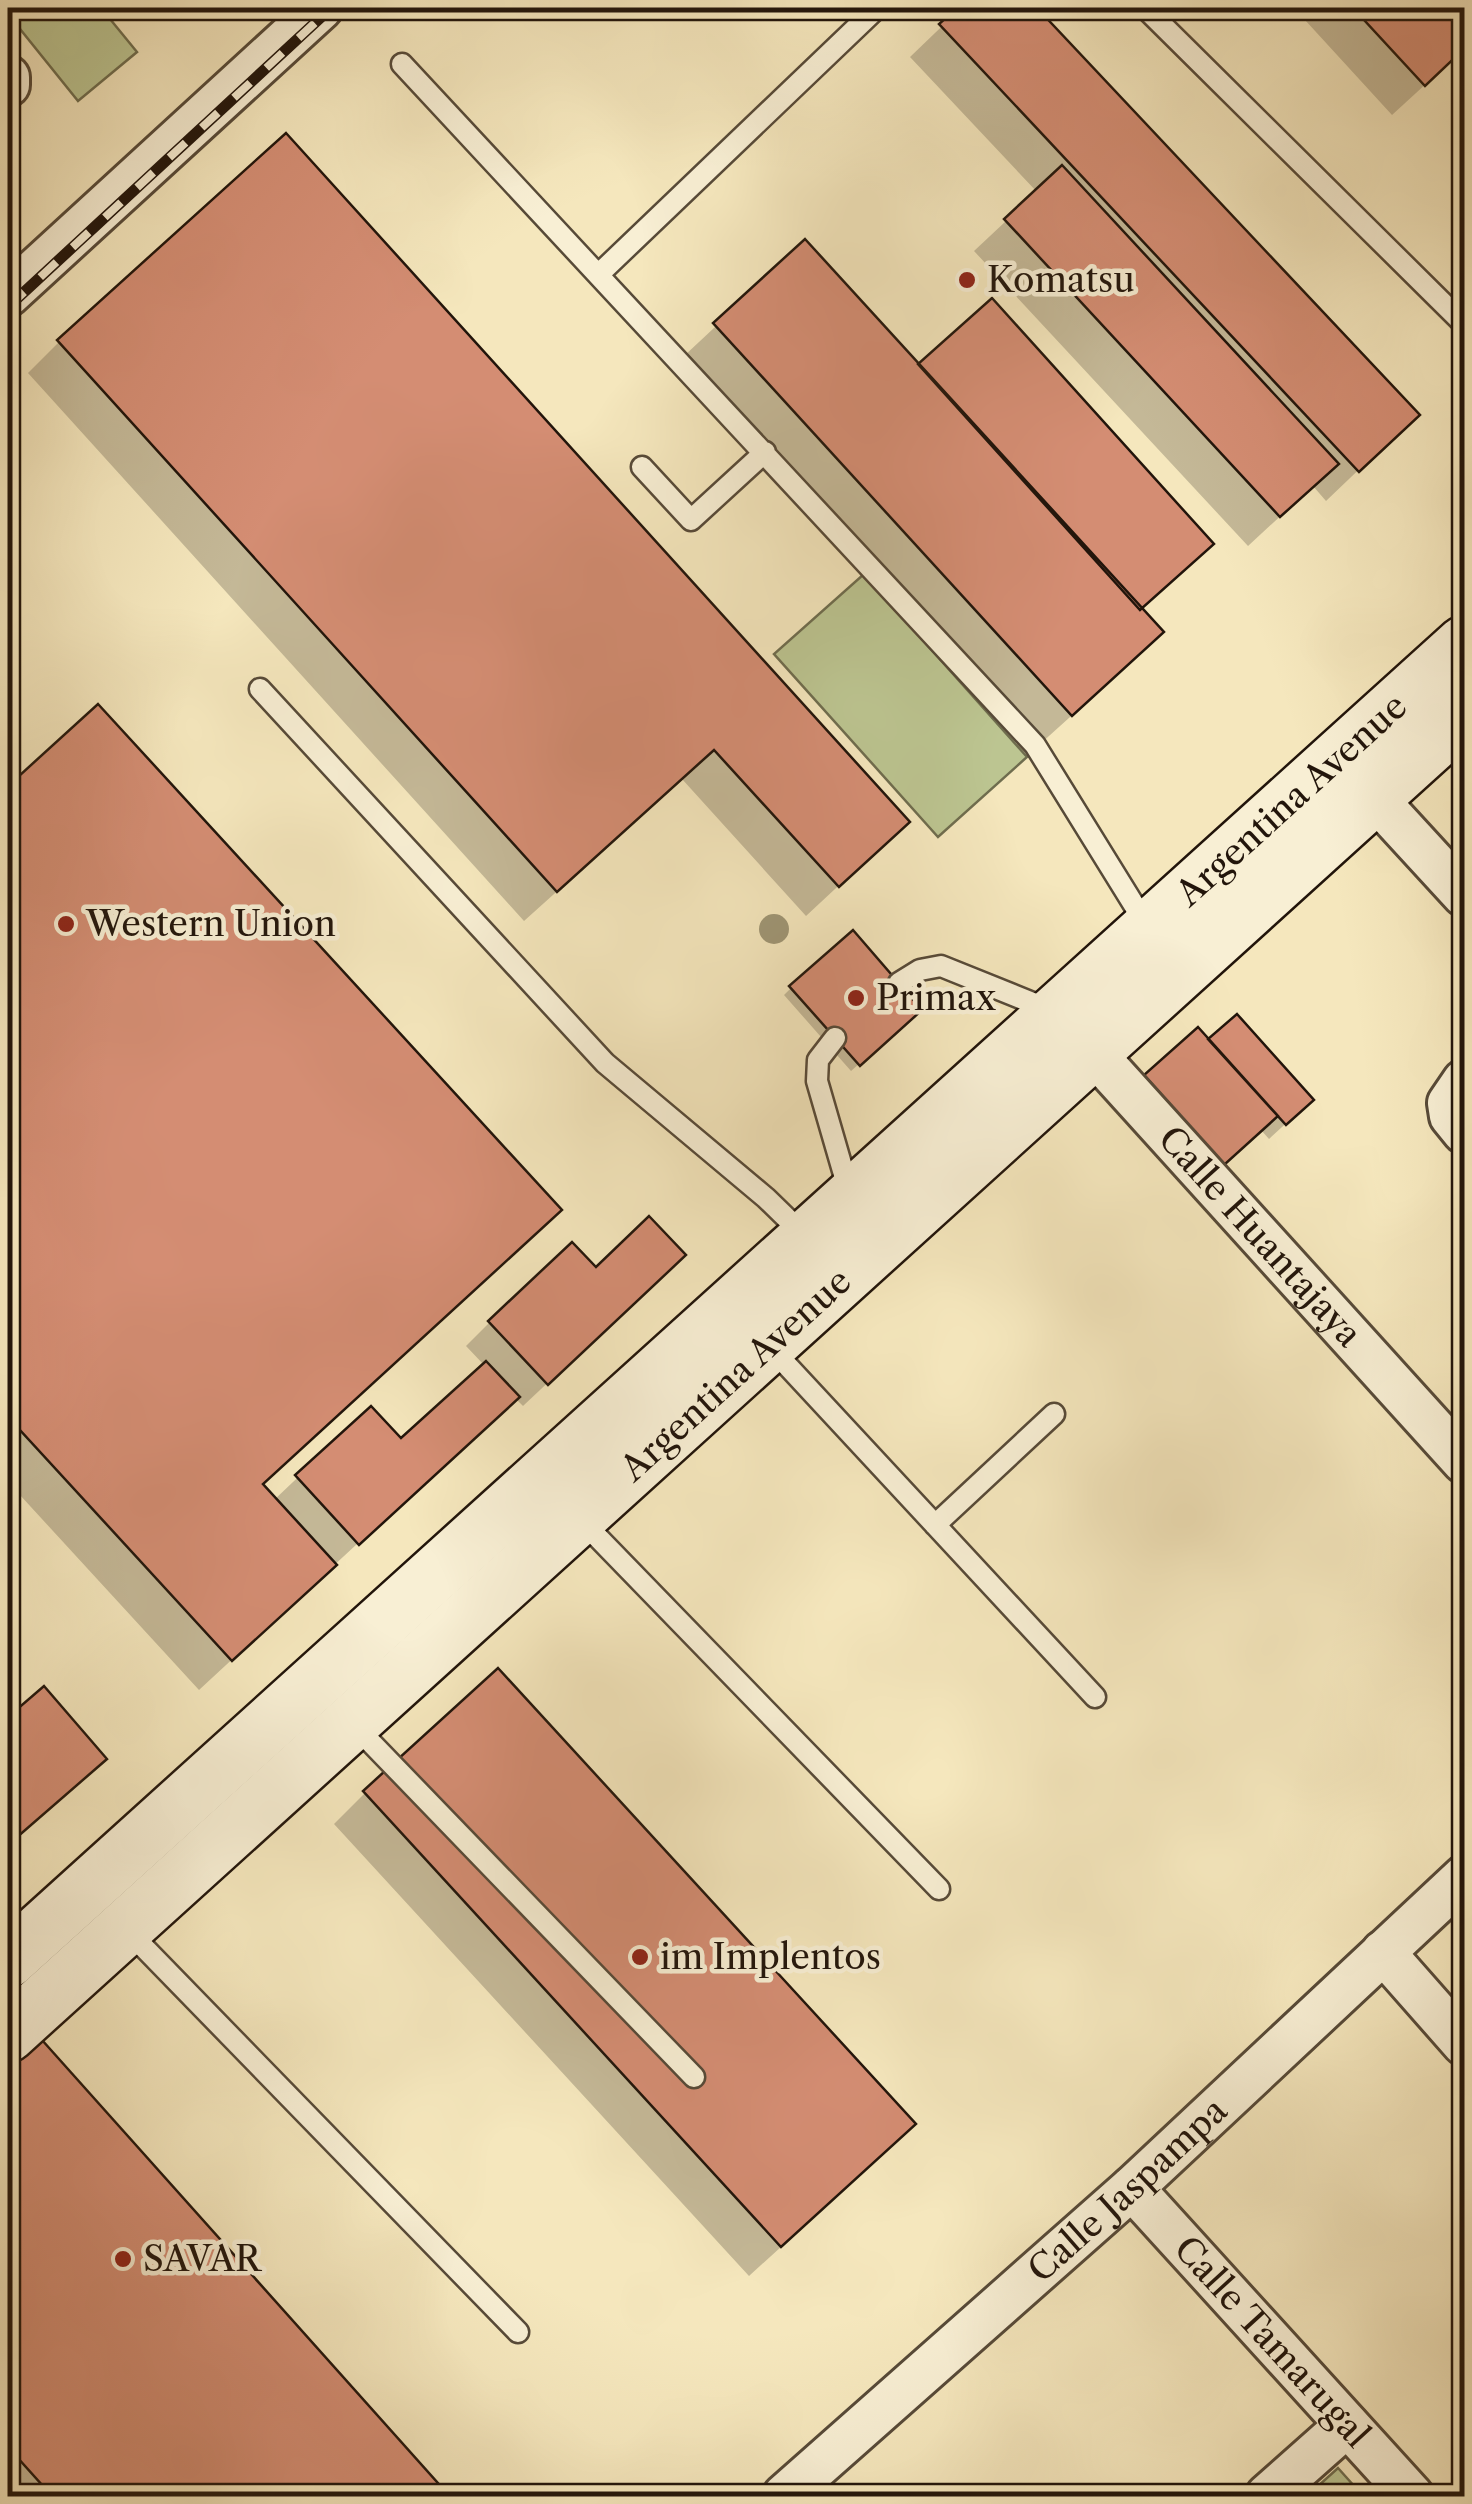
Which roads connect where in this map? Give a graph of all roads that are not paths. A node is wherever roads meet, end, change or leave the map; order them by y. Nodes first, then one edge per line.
1 (320, 8) edge
2 (877, 8) edge
3 (1144, 8) edge
4 (402, 64) dead end
5 (599, 274) junction
6 (8, 295) edge
7 (1464, 324) edge
8 (764, 452) junction
9 (642, 468) dead end
10 (1464, 644) edge
11 (260, 689) dead end
12 (1464, 715) edge
13 (1374, 797) junction
14 (1464, 896) edge
15 (1149, 929) junction
16 (898, 983) dead end
17 (1057, 1012) junction
18 (835, 1038) dead end
19 (1094, 1051) junction
20 (1464, 1081) edge
21 (1464, 1132) edge
22 (851, 1199) junction
23 (825, 1258) junction
24 (768, 1345) junction
25 (1054, 1414) dead end
26 (1464, 1462) edge
27 (579, 1517) junction
28 (935, 1525) junction
29 (1095, 1697) dead end
30 (352, 1722) junction
31 (1464, 1876) edge
32 (939, 1889) dead end
33 (125, 1928) junction
34 (1383, 1952) junction
35 (8, 1960) edge
36 (8, 2034) edge
37 (1464, 2044) edge
38 (694, 2077) dead end
39 (1132, 2188) junction
40 (518, 2332) dead end
41 (1347, 2425) junction
42 (784, 2496) edge
43 (1268, 2496) edge
44 (1412, 2496) edge

1 - 6 street
2 - 5 lane
3 - 7 lane
4 - 5 lane
5 - 8 lane
8 - 9 lane
8 - 15 lane
10 - 15 main road, Argentina Avenue
11 - 23 lane
12 - 13 main road, Argentina Avenue
13 - 14 street
13 - 19 main road, Argentina Avenue
15 - 17 main road, Argentina Avenue
16 - 17 lane
17 - 19 street, Calle Huantajaya
17 - 22 main road, Argentina Avenue
18 - 22 lane
19 - 23 main road, Argentina Avenue
19 - 26 street, Calle Huantajaya
20 - 21 street
22 - 23 main road, Argentina Avenue
23 - 24 main road, Argentina Avenue
23 - 35 main road, Argentina Avenue
24 - 27 main road, Argentina Avenue
24 - 28 lane
25 - 28 lane
27 - 30 main road, Argentina Avenue
27 - 32 lane
28 - 29 lane
30 - 33 main road, Argentina Avenue
30 - 38 lane
31 - 34 street, Calle Jaspampa
33 - 36 main road, Argentina Avenue
33 - 40 lane
34 - 37 street
34 - 39 street, Calle Jaspampa
39 - 41 street, Calle Tamarugal
39 - 42 street, Calle Jaspampa
41 - 43 street
41 - 44 street, Calle Tamarugal

